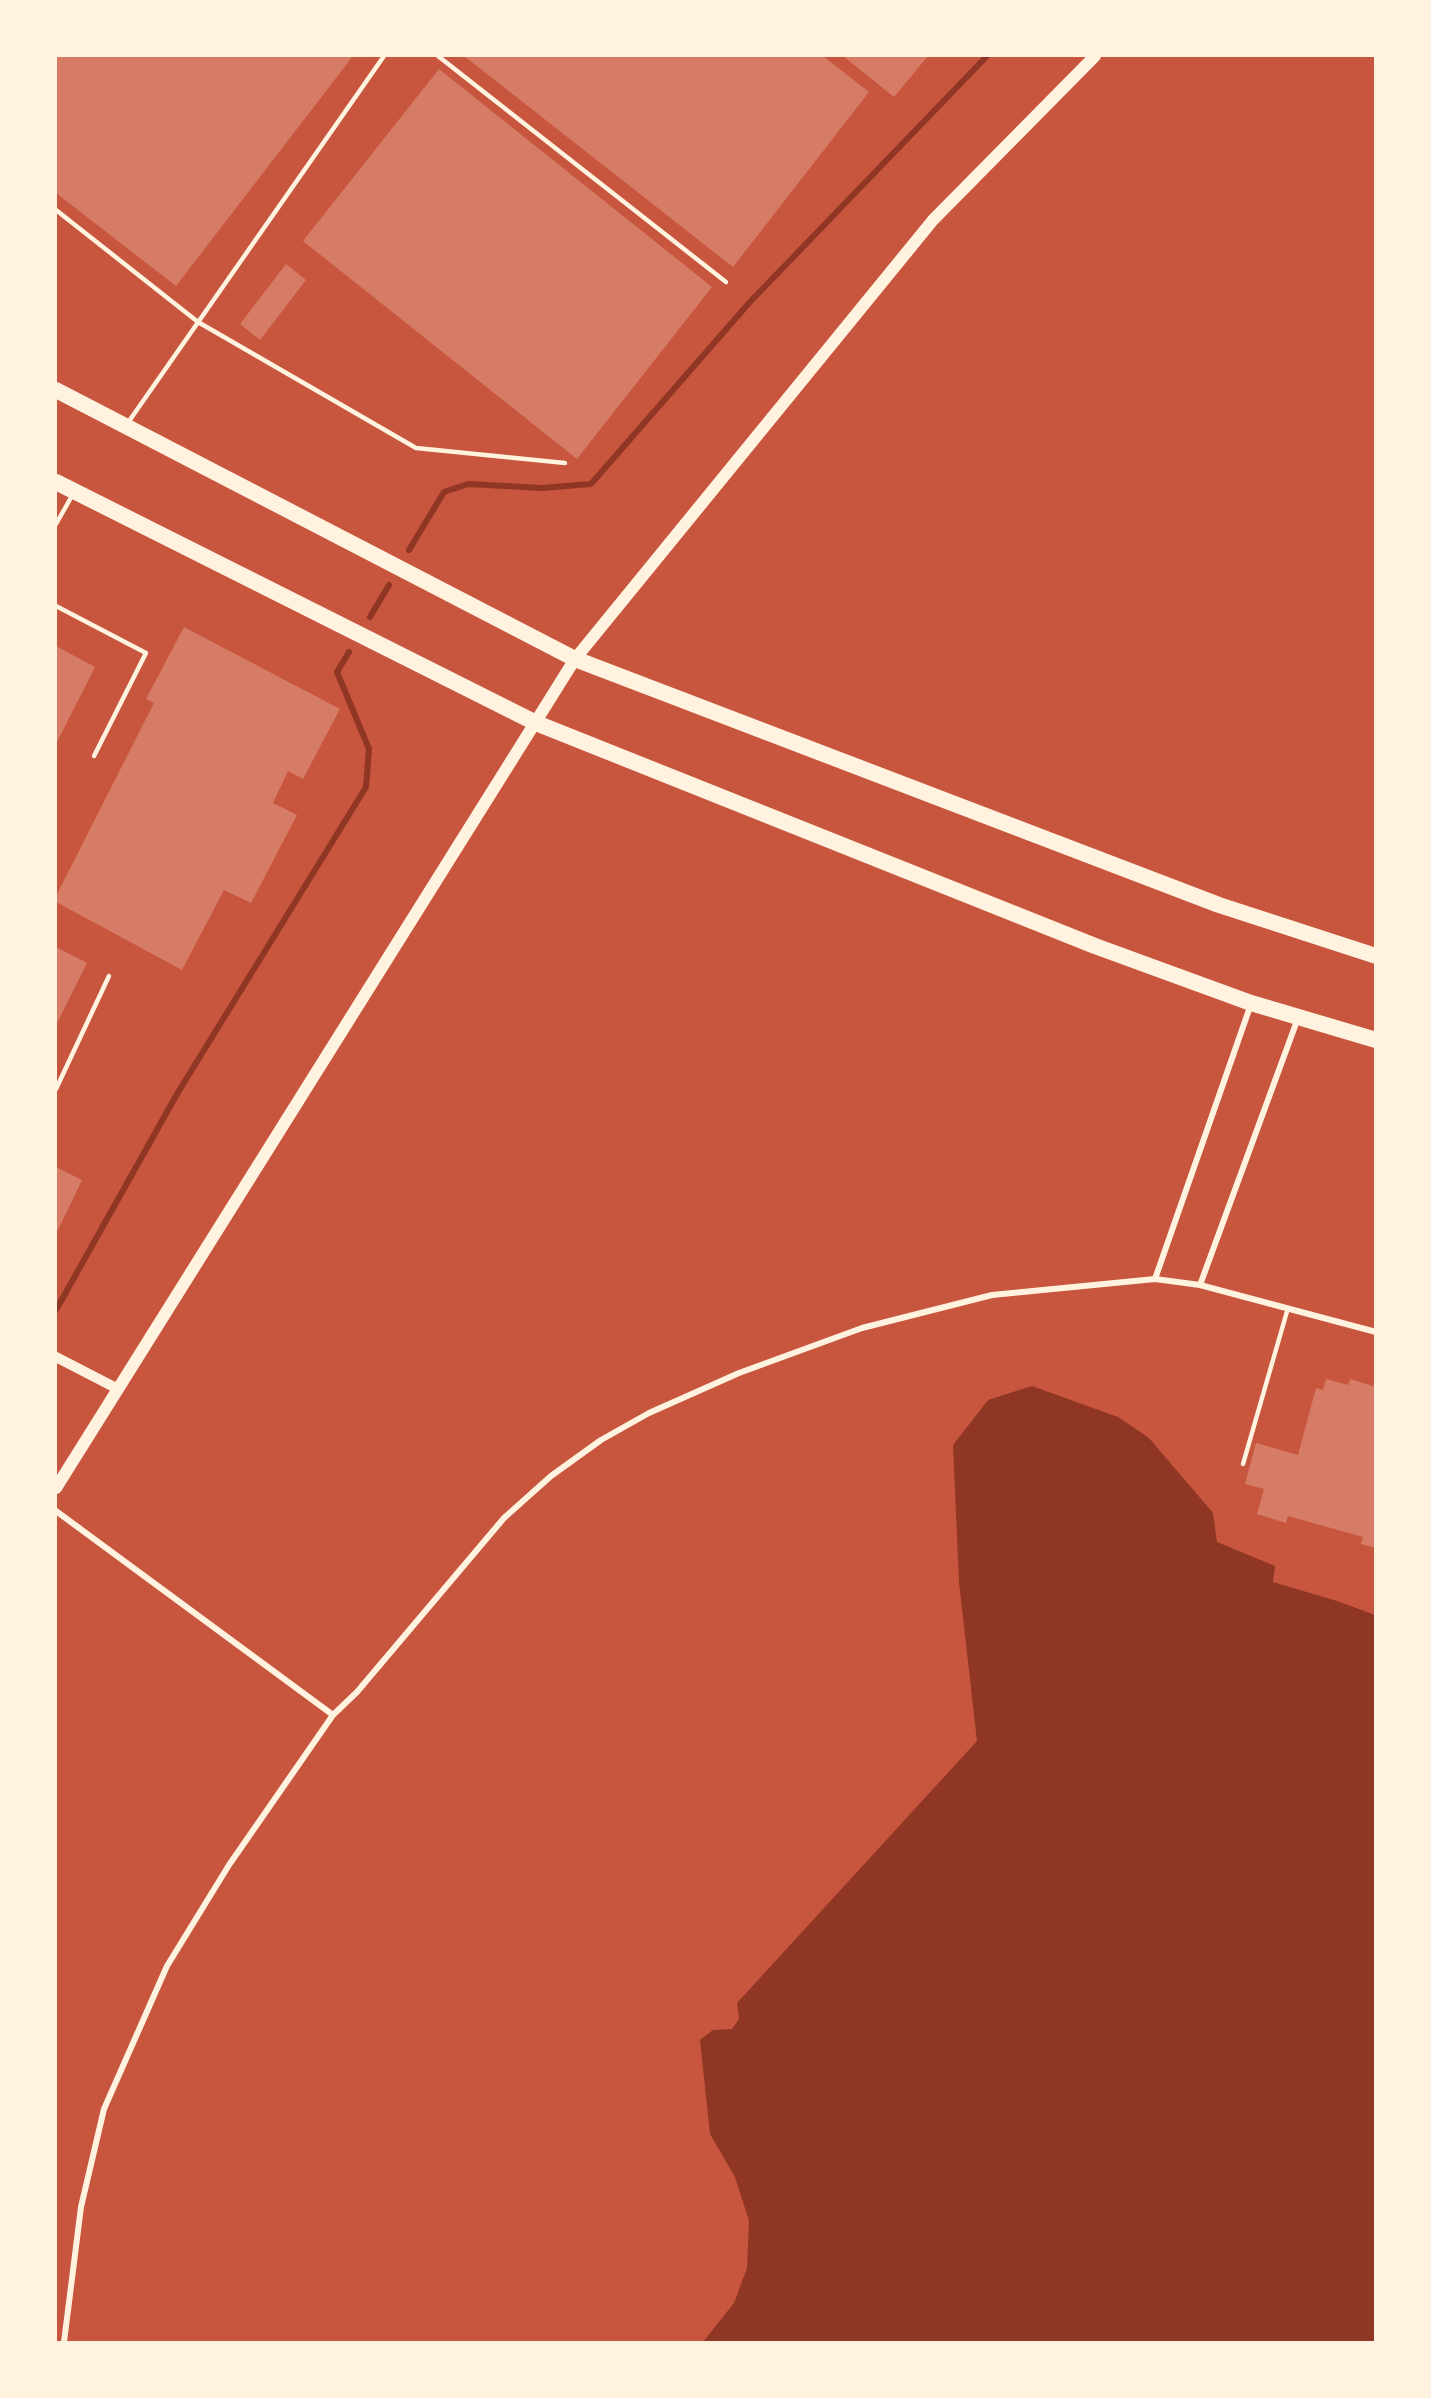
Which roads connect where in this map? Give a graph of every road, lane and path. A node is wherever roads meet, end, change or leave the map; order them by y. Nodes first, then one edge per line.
1 (384, 56) edge
2 (438, 56) edge
3 (1095, 56) edge
4 (56, 210) edge
5 (726, 282) dead end
6 (198, 322) junction
7 (56, 390) edge
8 (126, 426) junction
9 (565, 463) dead end
10 (56, 482) edge
11 (75, 492) junction
12 (56, 524) edge
13 (56, 606) edge
14 (575, 659) junction
15 (536, 723) junction
16 (94, 756) dead end
17 (1376, 956) edge
18 (109, 976) dead end
19 (1251, 1003) junction
20 (1299, 1017) junction
21 (1376, 1040) edge
22 (56, 1089) edge
23 (1155, 1279) junction
24 (1200, 1285) junction
25 (1288, 1308) junction
26 (1376, 1332) edge
27 (56, 1357) edge
28 (118, 1389) junction
29 (1243, 1464) dead end
30 (56, 1488) edge
31 (56, 1511) edge
32 (333, 1715) junction
33 (64, 2343) edge

1 - 6 lane
2 - 5 lane
3 - 14 main road
4 - 6 lane
6 - 8 lane
6 - 9 lane
7 - 8 highway
8 - 14 highway
10 - 11 highway
11 - 12 lane
11 - 15 highway
13 - 16 lane
14 - 15 main road
14 - 17 highway
15 - 19 highway
15 - 28 main road
18 - 22 lane
19 - 20 highway
19 - 23 street
20 - 21 highway
20 - 24 street
23 - 24 street
23 - 32 street
24 - 25 street
25 - 26 street
25 - 29 lane
27 - 28 street
28 - 30 main road
31 - 32 street
32 - 33 street

